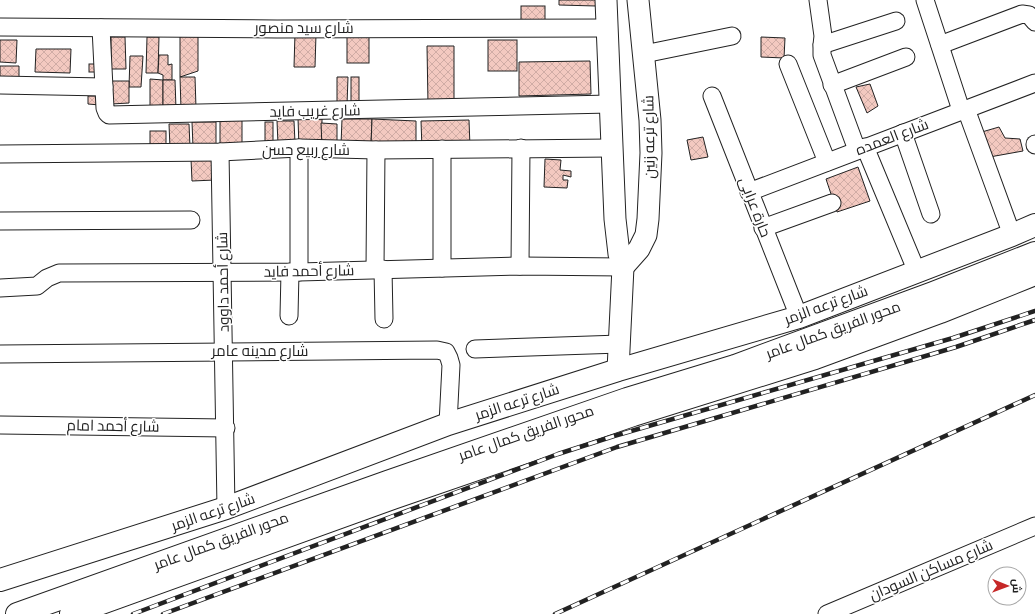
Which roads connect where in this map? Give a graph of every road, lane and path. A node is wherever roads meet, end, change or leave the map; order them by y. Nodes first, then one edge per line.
1 (606, 0) edge
2 (638, 0) edge
3 (822, 0) edge
4 (924, 0) edge
5 (896, 21) dead end
6 (1035, 22) edge
7 (0, 27) edge
8 (101, 28) junction
9 (607, 28) junction
10 (732, 36) dead end
11 (822, 45) junction
12 (940, 45) junction
13 (644, 54) junction
14 (906, 57) dead end
15 (788, 64) dead end
16 (1035, 83) edge
17 (0, 85) edge
18 (832, 85) junction
19 (104, 87) junction
20 (712, 96) dead end
21 (610, 104) junction
22 (964, 110) junction
23 (903, 133) junction
24 (299, 148) junction
25 (521, 148) junction
26 (611, 148) junction
27 (442, 149) junction
28 (861, 149) junction
29 (376, 150) junction
30 (220, 152) junction
31 (0, 154) edge
32 (827, 162) junction
33 (749, 192) junction
34 (832, 203) dead end
35 (931, 214) dead end
36 (191, 220) dead end
37 (0, 221) edge
38 (1035, 225) edge
39 (763, 228) junction
40 (1012, 235) junction
41 (1035, 253) edge
42 (520, 266) junction
43 (623, 267) junction
44 (442, 268) junction
45 (379, 269) junction
46 (223, 272) junction
47 (295, 272) junction
48 (917, 272) junction
49 (1035, 274) edge
50 (0, 288) edge
51 (289, 316) dead end
52 (799, 317) junction
53 (384, 318) dead end
54 (620, 344) junction
55 (475, 349) dead end
56 (225, 351) junction
57 (0, 354) edge
58 (618, 370) junction
59 (448, 424) junction
60 (0, 425) edge
61 (226, 428) junction
62 (226, 508) junction
63 (1035, 526) edge
64 (0, 580) edge
65 (17, 614) edge
66 (71, 614) edge
67 (827, 614) edge

1 - 9 street
2 - 13 street, شارع ترعه زنين
3 - 11 street
4 - 12 street
5 - 11 street
6 - 12 street
7 - 8 street, شارع سيد منصور
8 - 9 street, شارع سيد منصور
8 - 19 street, شارع غريب فايد
9 - 21 street
10 - 13 street
11 - 18 street
12 - 22 street
13 - 43 street, شارع ترعه زنين
14 - 18 street
15 - 32 street
16 - 22 street, شارع العمده
17 - 19 street
18 - 28 street
19 - 21 street, شارع غريب فايد
20 - 33 street, حارة عرابى
21 - 26 street
22 - 23 street, شارع العمده
22 - 40 street
23 - 28 street, شارع العمده
23 - 35 street
24 - 29 street, شارع ربيع حسن
24 - 30 street, شارع ربيع حسن
24 - 47 street
25 - 26 street, شارع ربيع حسن
25 - 27 street, شارع ربيع حسن
25 - 42 street
26 - 43 street
27 - 29 street, شارع ربيع حسن
27 - 44 street
28 - 32 street, شارع العمده
28 - 48 street
29 - 45 street
30 - 31 street, شارع ربيع حسن
30 - 46 street, شارع أحمد داوود
32 - 33 street, شارع العمده
33 - 39 street, حارة عرابى
34 - 39 street
36 - 37 street
38 - 40 main road, شارع ترعه الزمر
39 - 52 street, حارة عرابى
40 - 48 main road, شارع ترعه الزمر
41 - 65 main road, محور الفريق كمال عامر
42 - 43 street, شارع أحمد فايد
42 - 44 street, شارع أحمد فايد
43 - 54 street
44 - 45 street, شارع أحمد فايد
45 - 47 street, شارع أحمد فايد
45 - 53 street
46 - 47 street, شارع أحمد فايد
46 - 50 street, شارع أحمد فايد
46 - 56 street, شارع أحمد داوود
47 - 51 street
48 - 52 main road, شارع ترعه الزمر
49 - 66 main road, محور الفريق كمال عامر
52 - 58 main road, شارع ترعه الزمر
54 - 55 street
54 - 58 street
56 - 57 street, شارع مدينه عامر
56 - 59 street, شارع مدينه عامر
56 - 61 street, شارع أحمد داوود
58 - 59 main road, شارع ترعه الزمر
59 - 62 main road, شارع ترعه الزمر
60 - 61 street, شارع أحمد امام
61 - 62 street, شارع أحمد داوود
62 - 64 main road, شارع ترعه الزمر
63 - 67 street, شارع مساكن السودان

